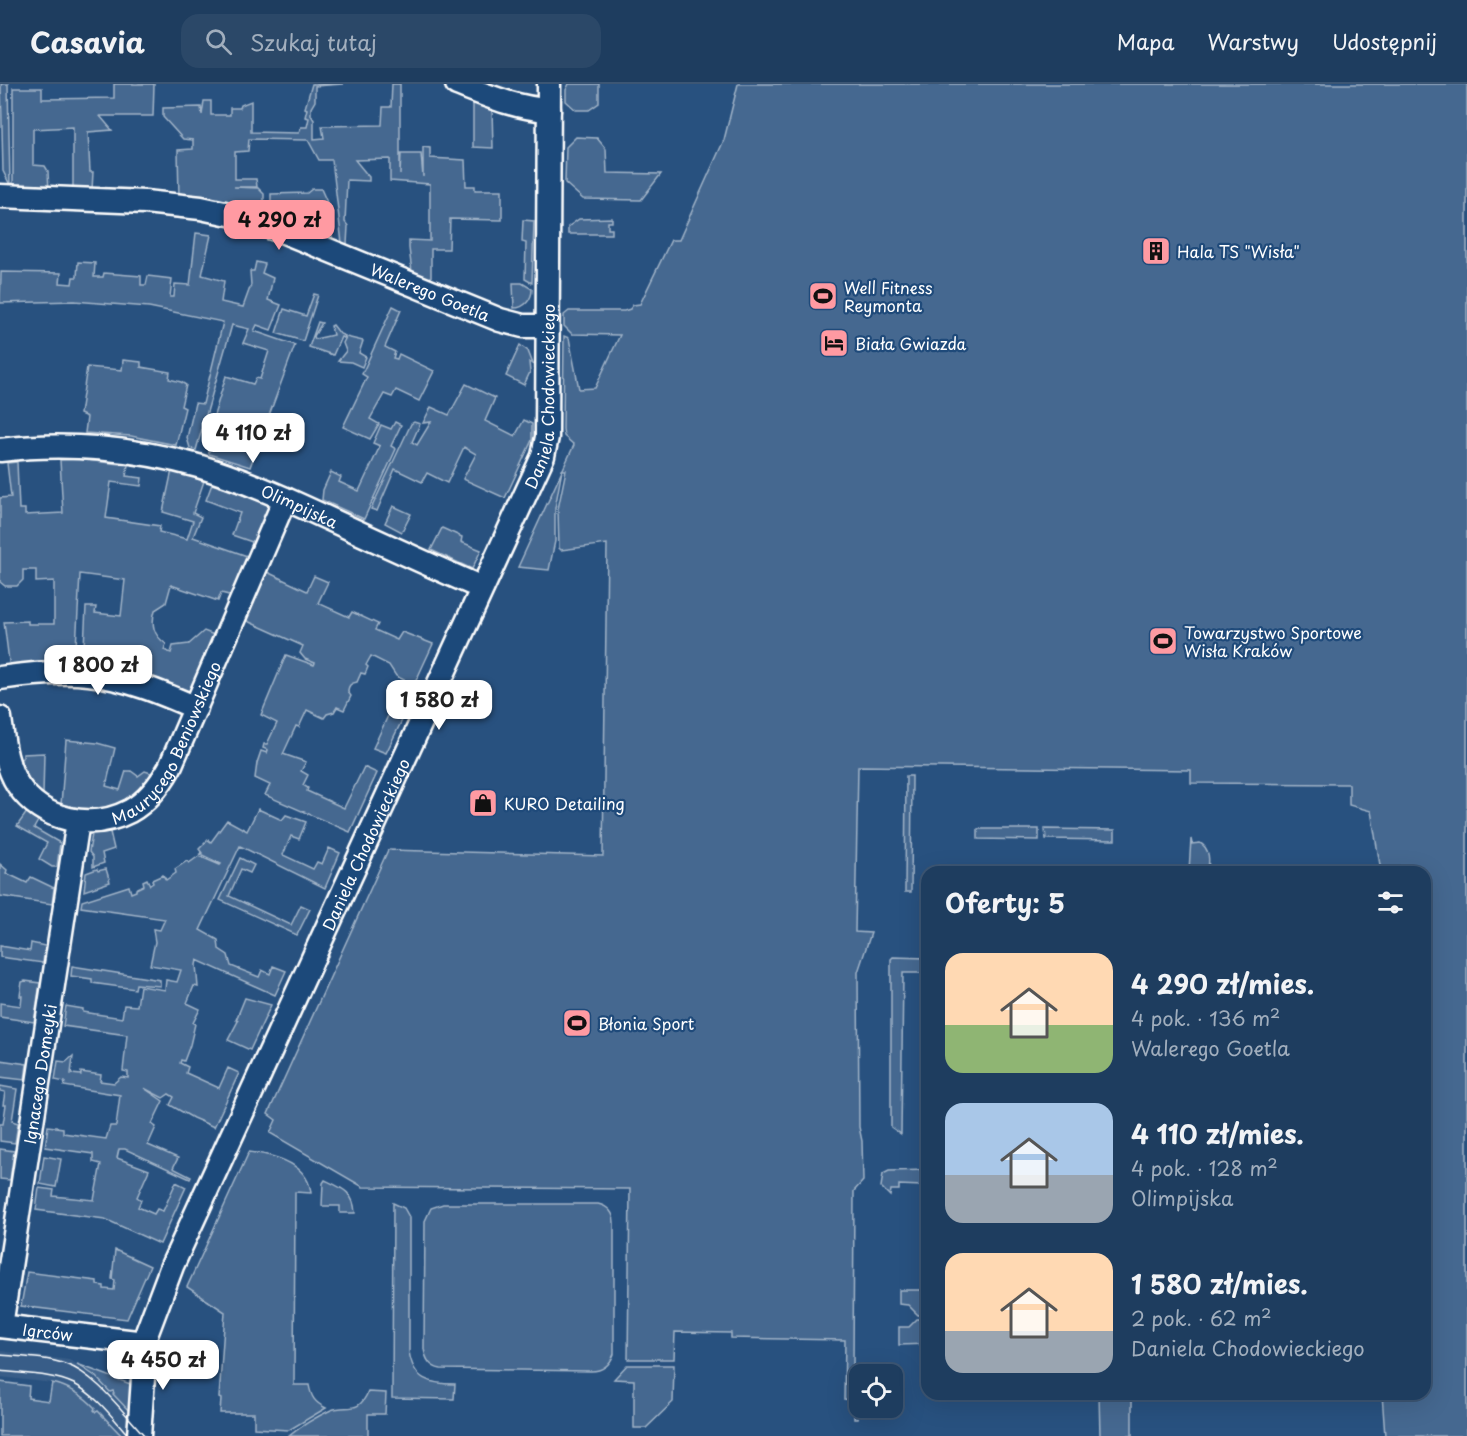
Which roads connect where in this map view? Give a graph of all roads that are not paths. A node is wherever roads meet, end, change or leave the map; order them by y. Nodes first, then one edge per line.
1 (457, 84) edge
2 (549, 84) edge
3 (549, 110) junction
4 (0, 196) edge
5 (547, 326) junction
6 (0, 450) edge
7 (285, 499) junction
8 (482, 588) junction
9 (0, 678) edge
10 (196, 708) junction
11 (0, 718) edge
12 (78, 820) junction
13 (1, 1326) edge
14 (145, 1343) junction
15 (139, 1436) edge

1 - 3 street
2 - 3 street, Daniela Chodowieckiego
3 - 5 street, Daniela Chodowieckiego
4 - 5 street, Walerego Goetla
5 - 8 street, Daniela Chodowieckiego
6 - 7 street, Olimpijska
7 - 8 street, Olimpijska
7 - 10 street, Maurycego Beniowskiego
8 - 14 street, Daniela Chodowieckiego
9 - 10 street
10 - 12 street, Maurycego Beniowskiego
11 - 12 street, Maurycego Beniowskiego
12 - 13 street, Ignacego Domeyki
13 - 14 street, Igrców
14 - 15 street

